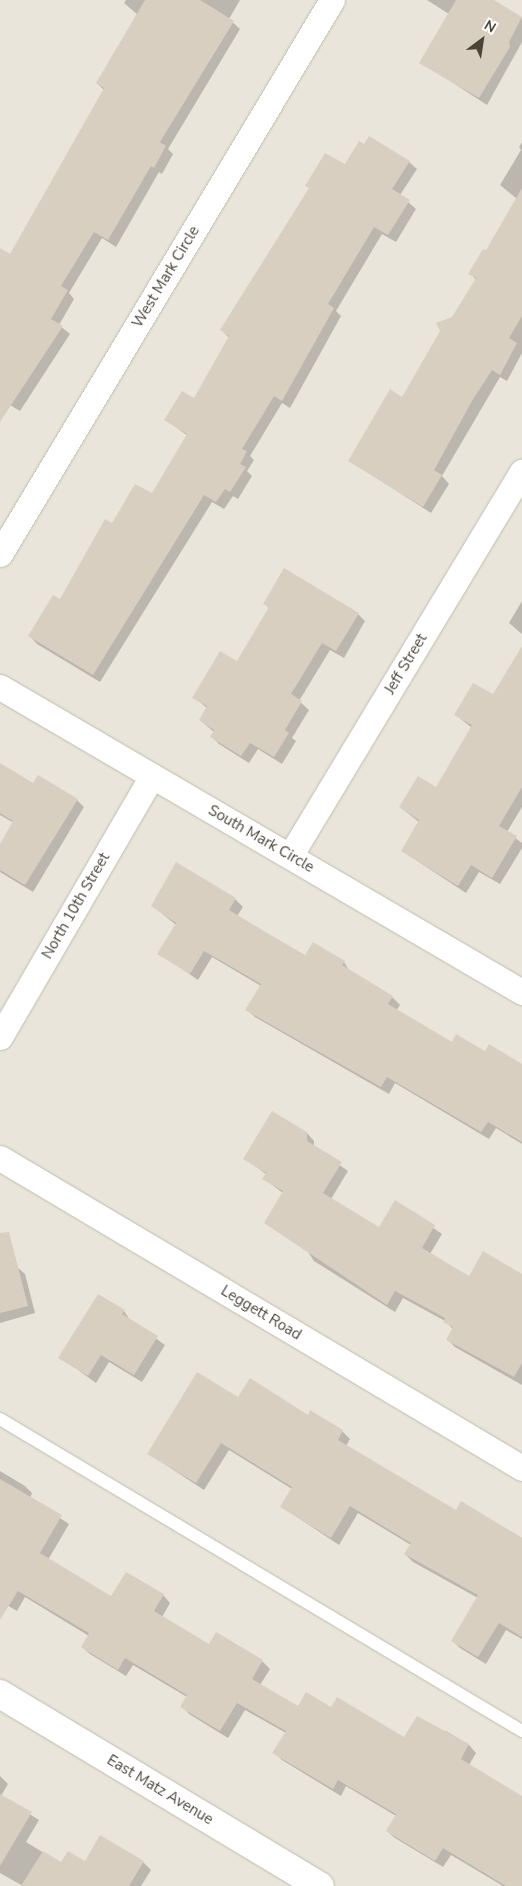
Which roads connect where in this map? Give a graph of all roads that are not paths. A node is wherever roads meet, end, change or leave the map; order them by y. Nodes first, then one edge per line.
1 (332, 0) edge
2 (522, 471) edge
3 (0, 554) edge
4 (0, 687) edge
5 (152, 776) junction
6 (290, 856) junction
7 (522, 992) edge
8 (0, 1037) edge
9 (0, 1158) edge
10 (0, 1419) edge
11 (522, 1468) edge
12 (0, 1694) edge
13 (522, 1731) edge
14 (320, 1886) edge

1 - 3 street, West Mark Circle
2 - 6 street, Jeff Street
4 - 5 street, South Mark Circle
5 - 6 street, South Mark Circle
5 - 8 street, North 10th Street
6 - 7 street, South Mark Circle
9 - 11 street, Leggett Road
10 - 13 lane
12 - 14 street, East Matz Avenue

